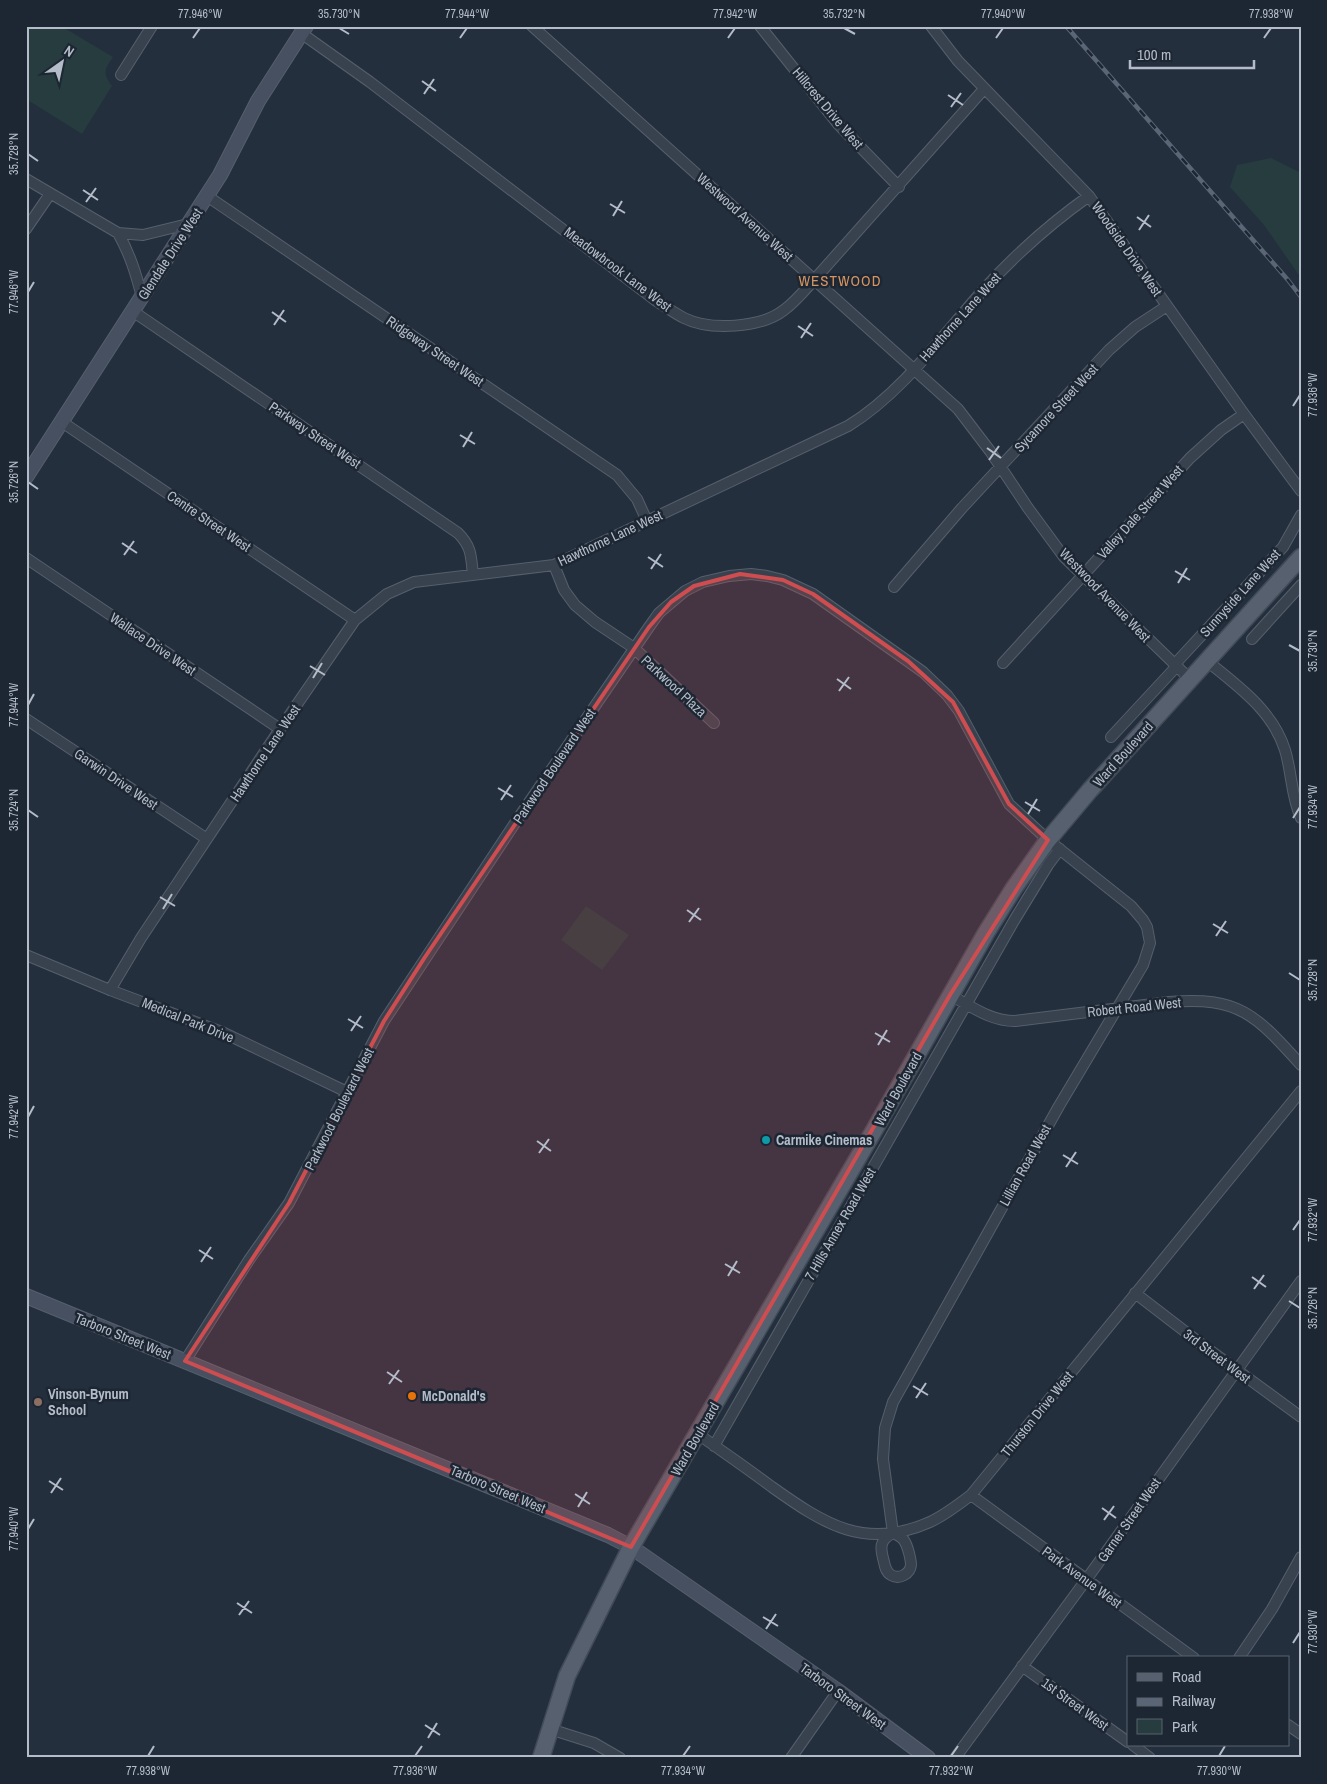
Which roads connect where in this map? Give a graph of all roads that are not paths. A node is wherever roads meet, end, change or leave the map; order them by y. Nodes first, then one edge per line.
1 (152, 26) edge
2 (532, 26) edge
3 (760, 26) edge
4 (931, 26) edge
5 (303, 30) edge
6 (121, 75) dead end
7 (984, 89) junction
8 (26, 179) edge
9 (899, 187) junction
10 (50, 194) junction
11 (207, 196) junction
12 (1089, 196) junction
13 (188, 224) junction
14 (26, 230) edge
15 (118, 233) junction
16 (814, 280) junction
17 (142, 297) junction
18 (1168, 306) junction
19 (134, 312) junction
20 (914, 368) junction
21 (1244, 414) junction
22 (62, 422) junction
23 (1001, 467) junction
24 (26, 477) edge
25 (1301, 490) edge
26 (1301, 515) edge
27 (647, 521) junction
28 (26, 558) edge
29 (1301, 558) edge
30 (554, 565) junction
31 (1082, 575) junction
32 (473, 576) junction
33 (1301, 585) edge
34 (894, 587) dead end
35 (1264, 598) junction
36 (1278, 610) junction
37 (355, 620) junction
38 (1252, 639) dead end
39 (634, 648) junction
40 (1207, 661) junction
41 (1003, 663) dead end
42 (1175, 666) junction
43 (1190, 680) junction
44 (26, 719) edge
45 (714, 723) dead end
46 (280, 729) junction
47 (1111, 737) dead end
48 (1301, 818) edge
49 (207, 839) junction
50 (1054, 845) junction
51 (26, 954) edge
52 (110, 990) junction
53 (950, 995) junction
54 (966, 1004) junction
55 (1118, 1008) junction
56 (1301, 1065) edge
57 (1301, 1091) edge
58 (347, 1092) junction
59 (1301, 1281) edge
60 (1135, 1293) junction
61 (26, 1296) edge
62 (185, 1361) junction
63 (1236, 1370) junction
64 (1301, 1417) edge
65 (698, 1434) junction
66 (714, 1446) junction
67 (971, 1496) junction
68 (894, 1533) junction
69 (631, 1548) junction
70 (1301, 1557) edge
71 (1086, 1580) junction
72 (1191, 1656) edge
73 (1240, 1656) edge
74 (1022, 1666) junction
75 (838, 1691) junction
76 (1290, 1726) edge
77 (550, 1729) junction
78 (1301, 1734) edge
79 (1127, 1741) edge
80 (1134, 1746) edge
81 (541, 1758) edge
82 (620, 1758) edge
83 (791, 1758) edge
84 (928, 1758) edge
85 (955, 1758) edge
86 (1150, 1758) edge

1 - 6 street
2 - 16 street, Westwood Avenue West
3 - 9 street, Hillcrest Drive West
4 - 7 street, Woodside Drive West
5 - 11 main road, Glendale Drive West
5 - 16 street, Meadowbrook Lane West
7 - 9 street, Meadowbrook Lane West
7 - 12 street, Woodside Drive West
8 - 10 street
9 - 16 street, Meadowbrook Lane West
10 - 14 street
10 - 15 street
11 - 13 main road, Glendale Drive West
11 - 27 street, Ridgeway Street West
12 - 18 street, Woodside Drive West
12 - 20 street, Hawthorne Lane West
13 - 15 street
13 - 17 main road, Glendale Drive West
15 - 17 street
16 - 20 street, Westwood Avenue West
17 - 19 main road, Glendale Drive West
18 - 21 street, Woodside Drive West
18 - 23 street, Sycamore Street West
19 - 22 main road, Glendale Drive West
19 - 32 street, Parkway Street West
20 - 23 street, Westwood Avenue West
20 - 27 street, Hawthorne Lane West
21 - 25 street, Woodside Drive West
21 - 31 street, Valley Dale Street West
22 - 24 main road, Glendale Drive West
22 - 37 street, Centre Street West
23 - 31 street, Westwood Avenue West
23 - 34 street, Sycamore Street West
26 - 42 street, Sunnyside Lane West
27 - 30 street, Hawthorne Lane West
28 - 46 street, Wallace Drive West
29 - 35 main road, Ward Boulevard
30 - 32 street, Hawthorne Lane West
30 - 39 street, Parkwood Plaza
31 - 41 street, Valley Dale Street West
31 - 42 street, Westwood Avenue West
32 - 37 street, Hawthorne Lane West
33 - 36 street
35 - 36 street
35 - 40 main road, Ward Boulevard
36 - 38 street
37 - 46 street, Hawthorne Lane West
39 - 45 street, Parkwood Plaza
39 - 50 street, Parkwood Boulevard West
39 - 58 street, Parkwood Boulevard West
40 - 43 main road, Ward Boulevard
40 - 48 street
42 - 43 street, Westwood Avenue West
42 - 47 street, Sunnyside Lane West
43 - 50 main road, Ward Boulevard
44 - 49 street, Garwin Drive West
46 - 49 street, Hawthorne Lane West
49 - 52 street, Hawthorne Lane West
50 - 53 main road, Ward Boulevard
50 - 54 street, 7 Hills Annex Road West
50 - 55 street, Lillian Road West
51 - 52 street, Medical Park Drive
52 - 58 street, Medical Park Drive
53 - 54 street, Robert Road West
53 - 65 main road, Ward Boulevard
54 - 55 street, Robert Road West
54 - 66 street, 7 Hills Annex Road West
55 - 56 street, Robert Road West
55 - 68 street, Lillian Road West
57 - 60 street, Thurston Drive West
58 - 62 street, Parkwood Boulevard West
59 - 63 street, Garner Street West
60 - 63 street, 3rd Street West
60 - 67 street, Thurston Drive West
61 - 62 main road, Tarboro Street West
62 - 69 main road, Tarboro Street West
63 - 64 street, 3rd Street West
63 - 71 street, Garner Street West
65 - 66 street, Thurston Drive West
65 - 69 main road, Ward Boulevard
66 - 68 street, Thurston Drive West
67 - 68 street, Thurston Drive West
67 - 71 street, Park Avenue West
69 - 75 main road, Tarboro Street West
69 - 77 main road, Ward Boulevard
70 - 73 street
71 - 72 street, Park Avenue West
71 - 74 street, Garner Street West
74 - 79 street, 1st Street West
74 - 85 street, Garner Street West
75 - 83 street
75 - 84 main road, Tarboro Street West
76 - 78 street
77 - 81 main road, Ward Boulevard
77 - 82 street
80 - 86 street

